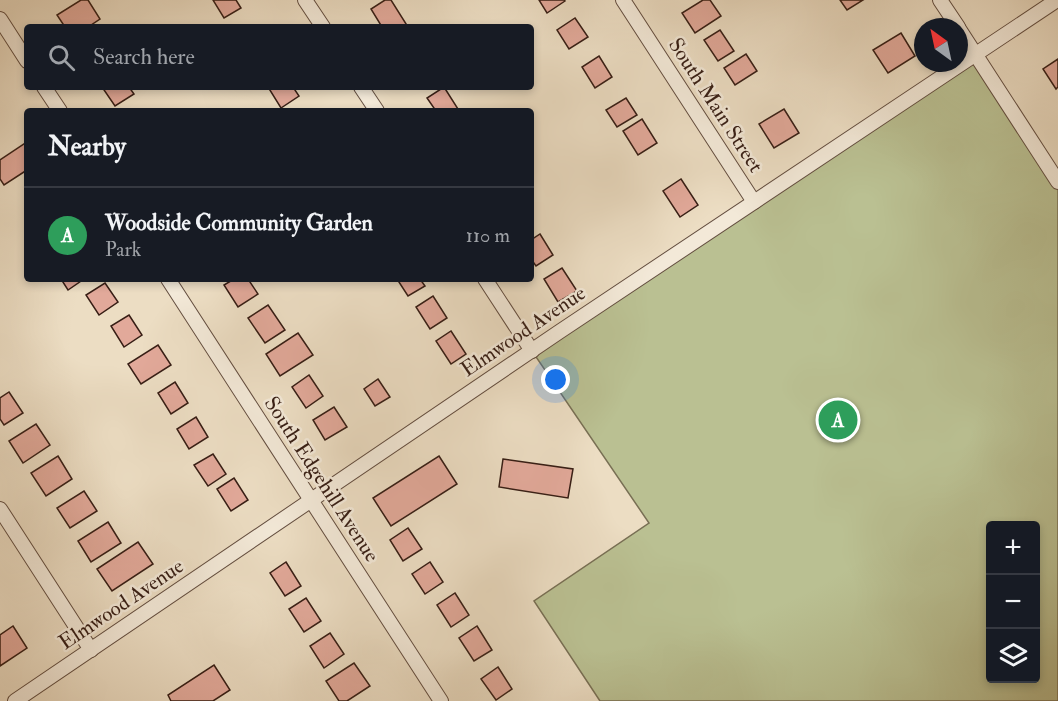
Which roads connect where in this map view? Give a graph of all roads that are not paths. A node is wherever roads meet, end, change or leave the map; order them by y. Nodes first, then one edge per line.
1 (305, 0) edge
2 (623, 0) edge
3 (940, 0) edge
4 (1057, 0) edge
5 (952, 18) edge
6 (0, 19) edge
7 (320, 24) edge
8 (968, 43) edge
9 (975, 53) junction
10 (24, 55) edge
11 (46, 90) edge
12 (363, 90) edge
13 (58, 108) edge
14 (375, 108) edge
15 (1058, 182) edge
16 (754, 202) junction
17 (170, 282) edge
18 (487, 282) edge
19 (532, 351) junction
20 (311, 500) junction
21 (0, 509) edge
22 (91, 650) junction
23 (15, 701) edge
24 (441, 701) edge

1 - 7 street
2 - 16 street, South Main Street
3 - 5 street
4 - 9 street, Elmwood Avenue
6 - 10 street
8 - 9 street
9 - 15 street
9 - 16 street, Elmwood Avenue
11 - 13 street
12 - 14 street
16 - 19 street, Elmwood Avenue
17 - 20 street, South Edgehill Avenue
18 - 19 street
19 - 20 street, Elmwood Avenue
20 - 22 street, Elmwood Avenue
20 - 24 street, South Edgehill Avenue
21 - 22 street
22 - 23 street, Elmwood Avenue

